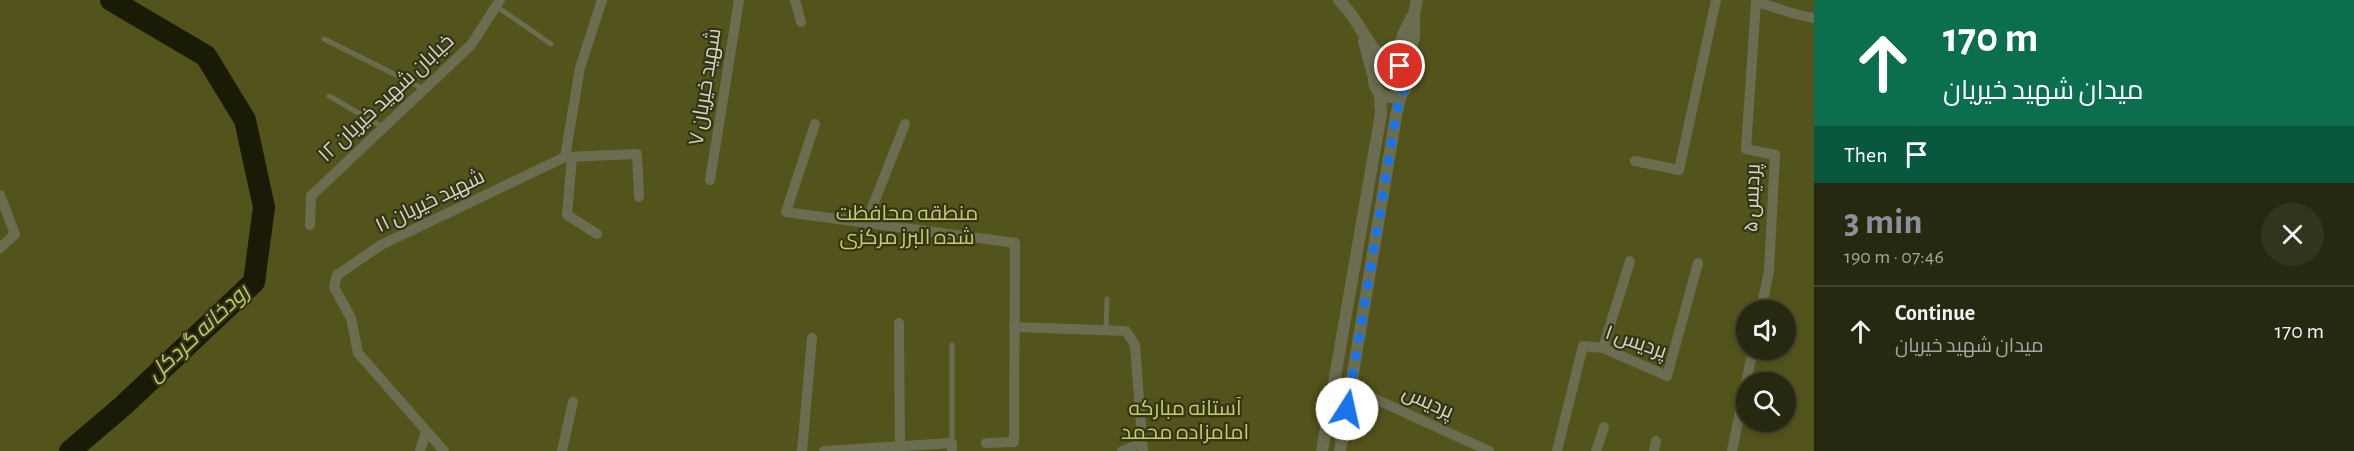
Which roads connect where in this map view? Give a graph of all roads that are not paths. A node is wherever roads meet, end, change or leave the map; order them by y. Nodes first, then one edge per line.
1 (602, 0) edge
2 (739, 0) edge
3 (795, 0) edge
4 (1339, 0) edge
5 (1417, 0) edge
6 (1716, 0) edge
7 (1755, 1) edge
8 (498, 3) edge
9 (1414, 14) junction
10 (1814, 18) edge
11 (801, 22) dead end
12 (1361, 31) junction
13 (324, 39) dead end
14 (551, 44) dead end
15 (1391, 64) junction
16 (1405, 71) junction
17 (1374, 78) junction
18 (424, 89) junction
19 (1380, 93) junction
20 (1401, 94) junction
21 (329, 96) dead end
22 (815, 124) dead end
23 (905, 124) dead end
24 (383, 127) junction
25 (569, 157) junction
26 (1635, 161) dead end
27 (710, 180) dead end
28 (0, 195) edge
29 (639, 197) dead end
30 (1366, 201) junction
31 (1381, 204) junction
32 (866, 223) junction
33 (309, 225) dead end
34 (597, 234) dead end
35 (0, 248) edge
36 (1630, 261) dead end
37 (1698, 263) dead end
38 (1107, 299) dead end
39 (1763, 300) edge
40 (899, 323) dead end
41 (1014, 327) junction
42 (1106, 331) junction
43 (812, 338) dead end
44 (952, 345) dead end
45 (1603, 348) junction
46 (1351, 388) junction
47 (573, 402) dead end
48 (1604, 427) dead end
49 (426, 431) junction
50 (1736, 432) edge
51 (986, 443) dead end
52 (900, 446) junction
53 (952, 447) edge
54 (1142, 447) edge
55 (420, 451) edge
56 (444, 451) edge
57 (562, 451) edge
58 (802, 451) edge
59 (824, 451) edge
60 (1122, 451) edge
61 (1322, 451) edge
62 (1340, 451) edge
63 (1489, 451) edge
64 (1557, 451) edge
65 (1596, 451) edge
66 (1732, 451) edge

1 - 25 street
2 - 27 street, شهید خیریان ۷
3 - 11 street
4 - 12 street
5 - 9 street
6 - 26 street
7 - 10 street
7 - 39 street, پردیس ۵
8 - 14 lane
8 - 18 street, خیابان شهید خیریان ۱۲
9 - 15 street
9 - 16 street
12 - 15 street
12 - 17 street
13 - 18 lane
15 - 16 street
15 - 17 street
16 - 20 street
17 - 19 street
18 - 24 street, خیابان شهید خیریان ۱۲
19 - 20 street
19 - 30 street
20 - 31 street
21 - 24 lane
22 - 32 street
23 - 32 street
24 - 33 street, خیابان شهید خیریان ۱۲
25 - 29 street
25 - 34 street
25 - 49 street, شهید خیریان ۱۱
28 - 35 street
30 - 31 street
30 - 61 street
31 - 46 street
32 - 41 street
36 - 45 street
37 - 45 street, پردیس ۱
38 - 42 lane
40 - 52 street
41 - 42 street
41 - 51 street
42 - 54 street
43 - 58 street
44 - 53 lane
45 - 64 street, پردیس ۱
46 - 62 street
46 - 63 street, پردیس
47 - 57 street
48 - 65 street
49 - 55 street
49 - 56 street, شهید خیریان ۱۱
50 - 66 street
52 - 53 street
52 - 59 street
54 - 60 street

